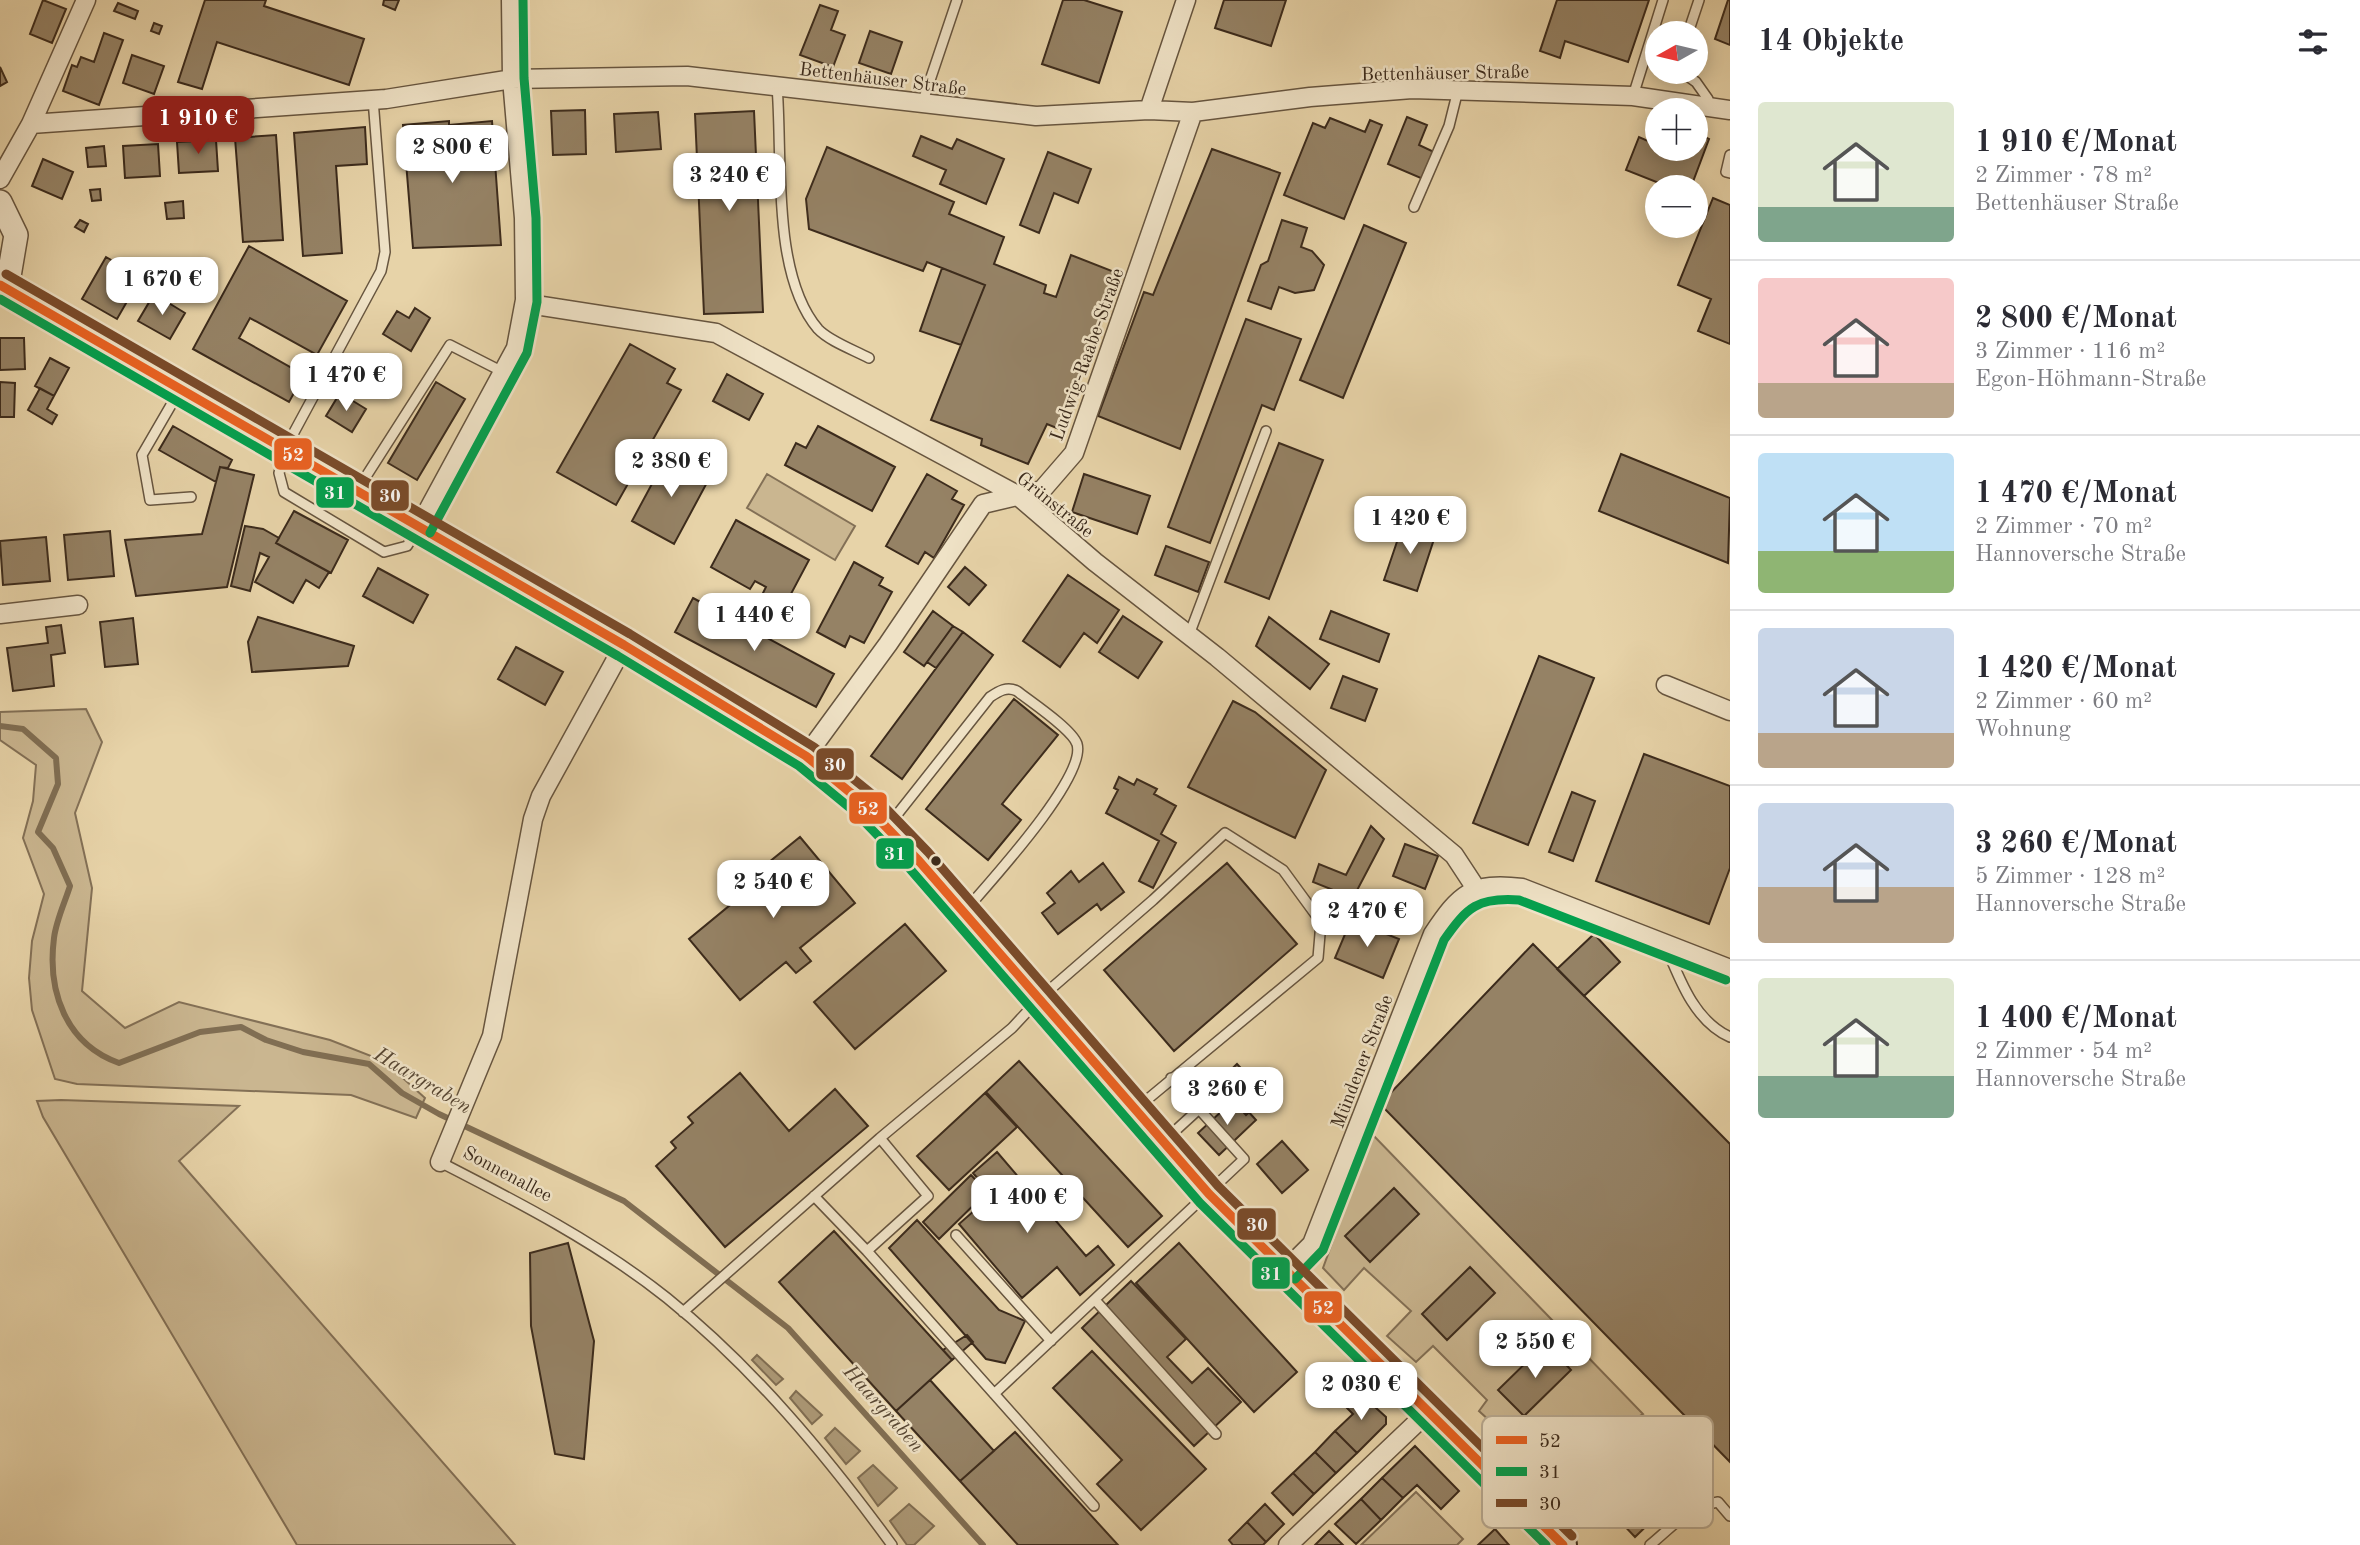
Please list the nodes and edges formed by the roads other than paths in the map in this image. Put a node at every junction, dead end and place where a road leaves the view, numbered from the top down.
1 (86, 0) edge
2 (511, 0) edge
3 (957, 0) edge
4 (1186, 0) edge
5 (1663, 0) edge
6 (1699, 0) edge
7 (1692, 21) edge
8 (512, 79) junction
9 (777, 86) junction
10 (1458, 90) junction
11 (1633, 96) junction
12 (1646, 98) edge
13 (373, 100) junction
14 (922, 104) junction
15 (1708, 107) edge
16 (1149, 110) junction
17 (1730, 110) edge
18 (1193, 113) junction
19 (31, 124) junction
20 (1730, 155) edge
21 (1730, 173) edge
22 (0, 178) edge
23 (0, 202) edge
24 (1414, 207) dead end
25 (2, 291) edge
26 (525, 300) junction
27 (869, 358) dead end
28 (503, 372) junction
29 (180, 389) junction
30 (1266, 431) dead end
31 (285, 449) junction
32 (357, 491) junction
33 (1017, 495) junction
34 (191, 497) dead end
35 (419, 527) junction
36 (78, 605) dead end
37 (0, 614) edge
38 (1189, 635) junction
39 (624, 645) junction
40 (1666, 685) dead end
41 (1730, 711) edge
42 (806, 757) junction
43 (887, 827) junction
44 (1476, 890) junction
45 (964, 912) junction
46 (1664, 943) junction
47 (1730, 969) edge
48 (1039, 999) junction
49 (1730, 1037) edge
50 (1171, 1078) junction
51 (1199, 1109) junction
52 (1135, 1110) junction
53 (880, 1138) junction
54 (1163, 1142) junction
55 (440, 1161) joint
56 (1209, 1194) junction
57 (814, 1196) junction
58 (956, 1235) dead end
59 (867, 1251) junction
60 (1286, 1270) junction
61 (1095, 1300) junction
62 (683, 1312) junction
63 (1051, 1341) junction
64 (994, 1394) junction
65 (1430, 1410) junction
66 (1216, 1434) dead end
67 (1482, 1463) edge
68 (1713, 1503) edge
69 (1094, 1506) dead end
70 (1730, 1516) edge
71 (1546, 1528) edge
72 (1670, 1528) edge
73 (892, 1545) edge
74 (1288, 1545) edge
75 (1563, 1545) edge
76 (1650, 1545) edge

1 - 19 street
2 - 8 street
3 - 14 lane
4 - 16 street
5 - 11 lane
6 - 7 lane
8 - 9 street, Bettenhäuser Straße
8 - 13 street, Bettenhäuser Straße
8 - 26 street
9 - 14 street, Bettenhäuser Straße
9 - 27 lane
10 - 11 street, Bettenhäuser Straße
10 - 18 street, Bettenhäuser Straße
10 - 24 lane
11 - 12 street, Bettenhäuser Straße
13 - 19 street, Bettenhäuser Straße
13 - 31 lane
14 - 16 street, Bettenhäuser Straße
15 - 17 street, Bettenhäuser Straße
16 - 18 street, Bettenhäuser Straße
18 - 33 street, Ludwig-Raabe-Straße
19 - 22 street
20 - 21 lane
23 - 25 street
25 - 29 main road
26 - 28 street
26 - 33 street, Grünstraße
28 - 32 lane
28 - 35 street
29 - 31 main road
29 - 34 lane
30 - 38 lane
31 - 32 main road
31 - 35 lane
32 - 35 main road
33 - 38 street, Grünstraße
33 - 42 street, Ludwig-Raabe-Straße
35 - 39 main road
36 - 37 street
38 - 44 street, Grünstraße
39 - 42 main road
39 - 55 street, Sonnenallee
40 - 41 street
42 - 43 main road
43 - 45 main road
43 - 45 lane
44 - 46 street
44 - 60 street, Mündener Straße
45 - 48 main road
46 - 47 street
46 - 49 lane
48 - 50 lane
48 - 52 main road
48 - 53 lane
50 - 51 lane
50 - 52 lane
51 - 54 lane
51 - 56 lane
52 - 54 main road
53 - 57 lane
53 - 59 lane
54 - 56 main road
55 - 62 lane, Sonnenallee
56 - 60 main road
56 - 61 lane
57 - 59 lane
57 - 62 lane
58 - 63 lane
59 - 64 lane
60 - 65 main road
61 - 63 lane
61 - 66 lane
62 - 73 lane, Sonnenallee
63 - 64 lane
64 - 69 lane
65 - 67 main road
65 - 74 street
68 - 70 lane
71 - 75 main road
72 - 76 lane

